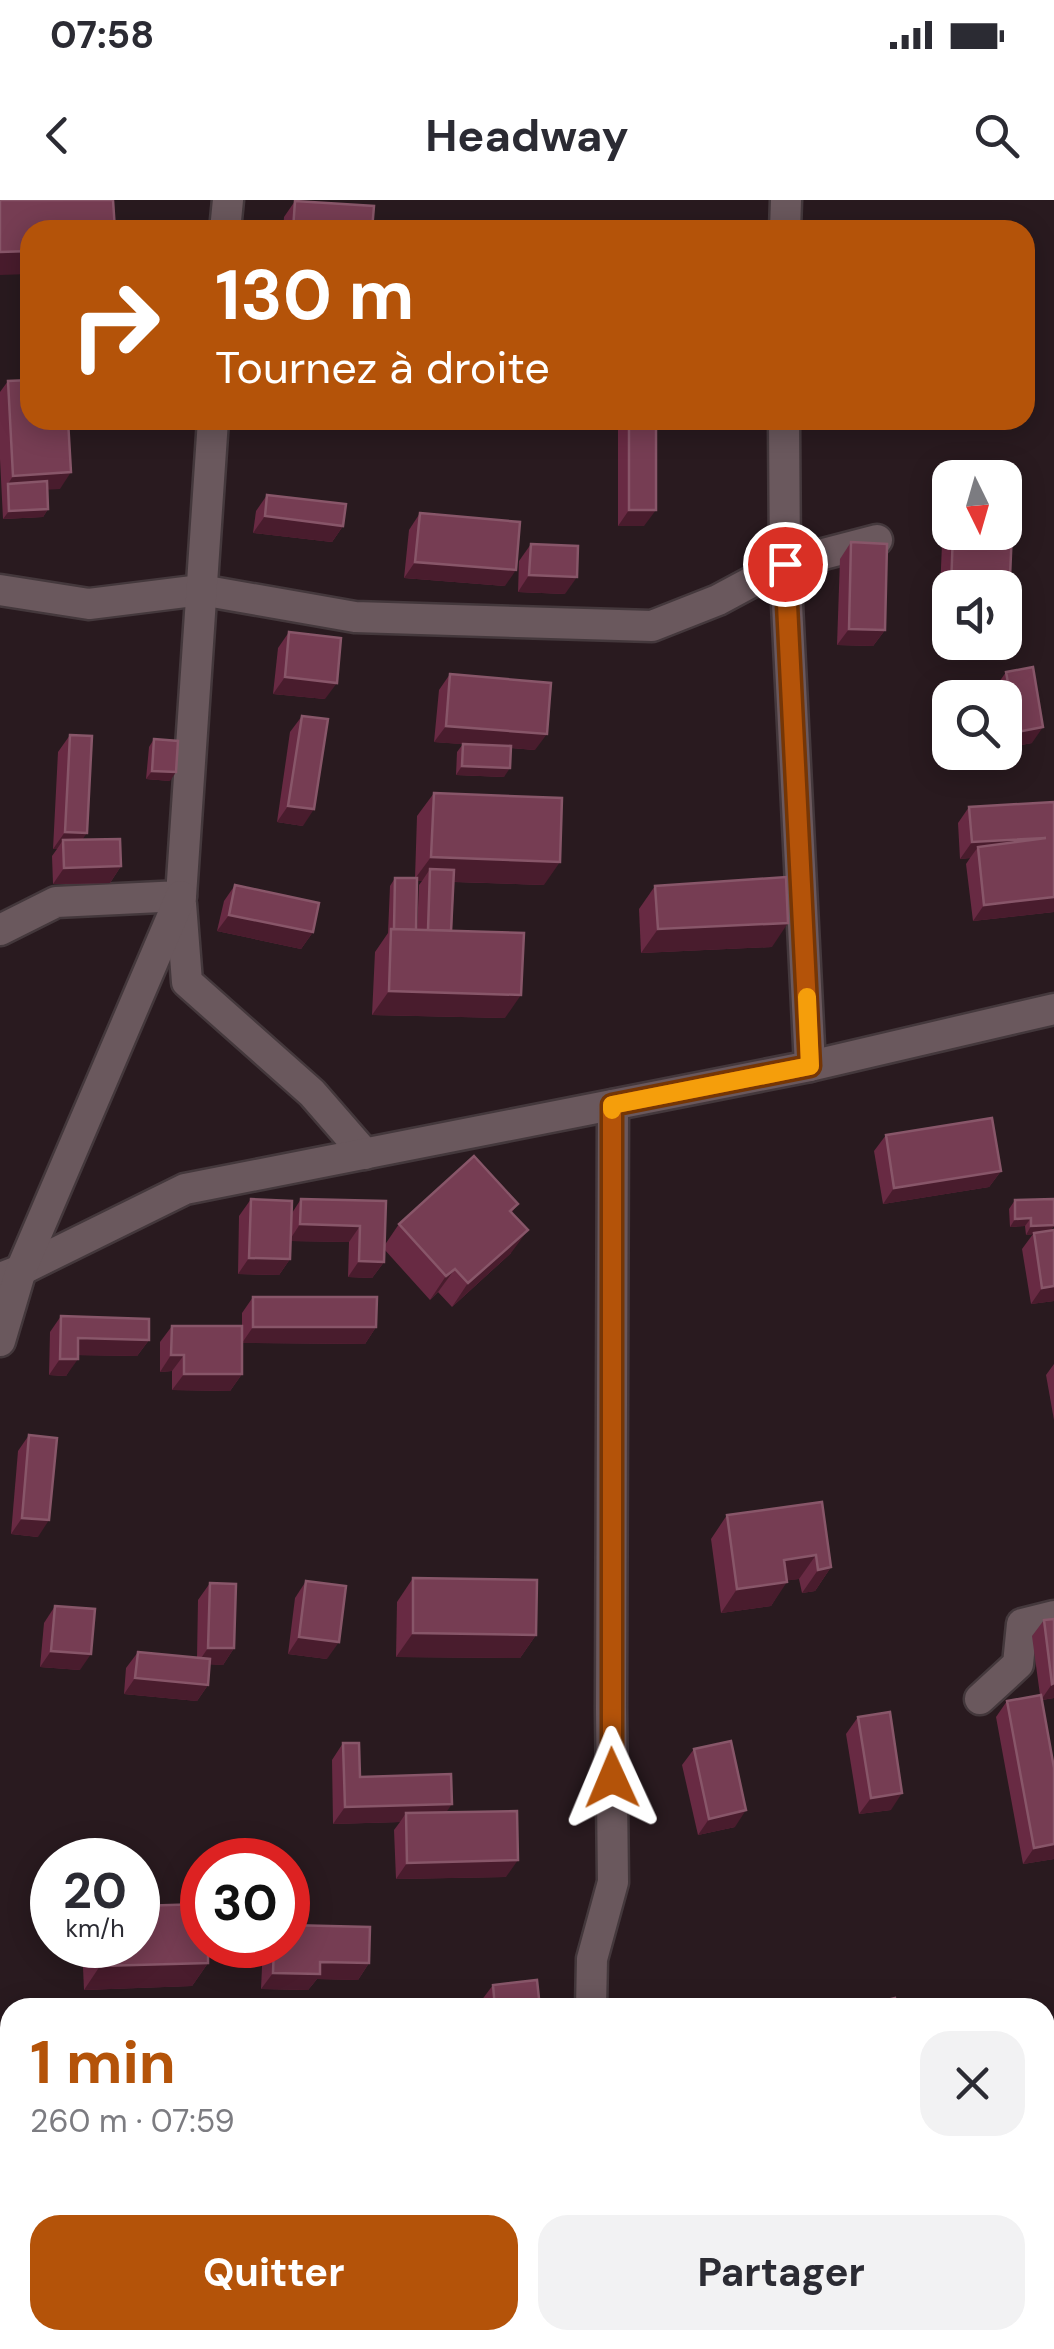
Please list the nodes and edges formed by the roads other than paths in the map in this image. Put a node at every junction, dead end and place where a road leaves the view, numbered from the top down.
1 (212, 430) edge
2 (784, 430) edge
3 (876, 540) edge
4 (785, 564) junction
5 (0, 590) edge
6 (200, 590) junction
7 (180, 896) junction
8 (0, 930) edge
9 (1054, 1009) edge
10 (810, 1066) junction
11 (612, 1105) junction
12 (365, 1154) junction
13 (11, 1274) edge
14 (0, 1341) edge
15 (1054, 1616) edge
16 (980, 1699) dead end
17 (591, 1998) edge

1 - 6 street
2 - 4 street
3 - 4 street
4 - 6 street
4 - 10 street
5 - 6 street
6 - 7 street
7 - 8 street
7 - 12 street
7 - 13 street
9 - 10 street
10 - 11 street
11 - 12 street
11 - 17 street
12 - 13 street
13 - 14 street
15 - 16 street

